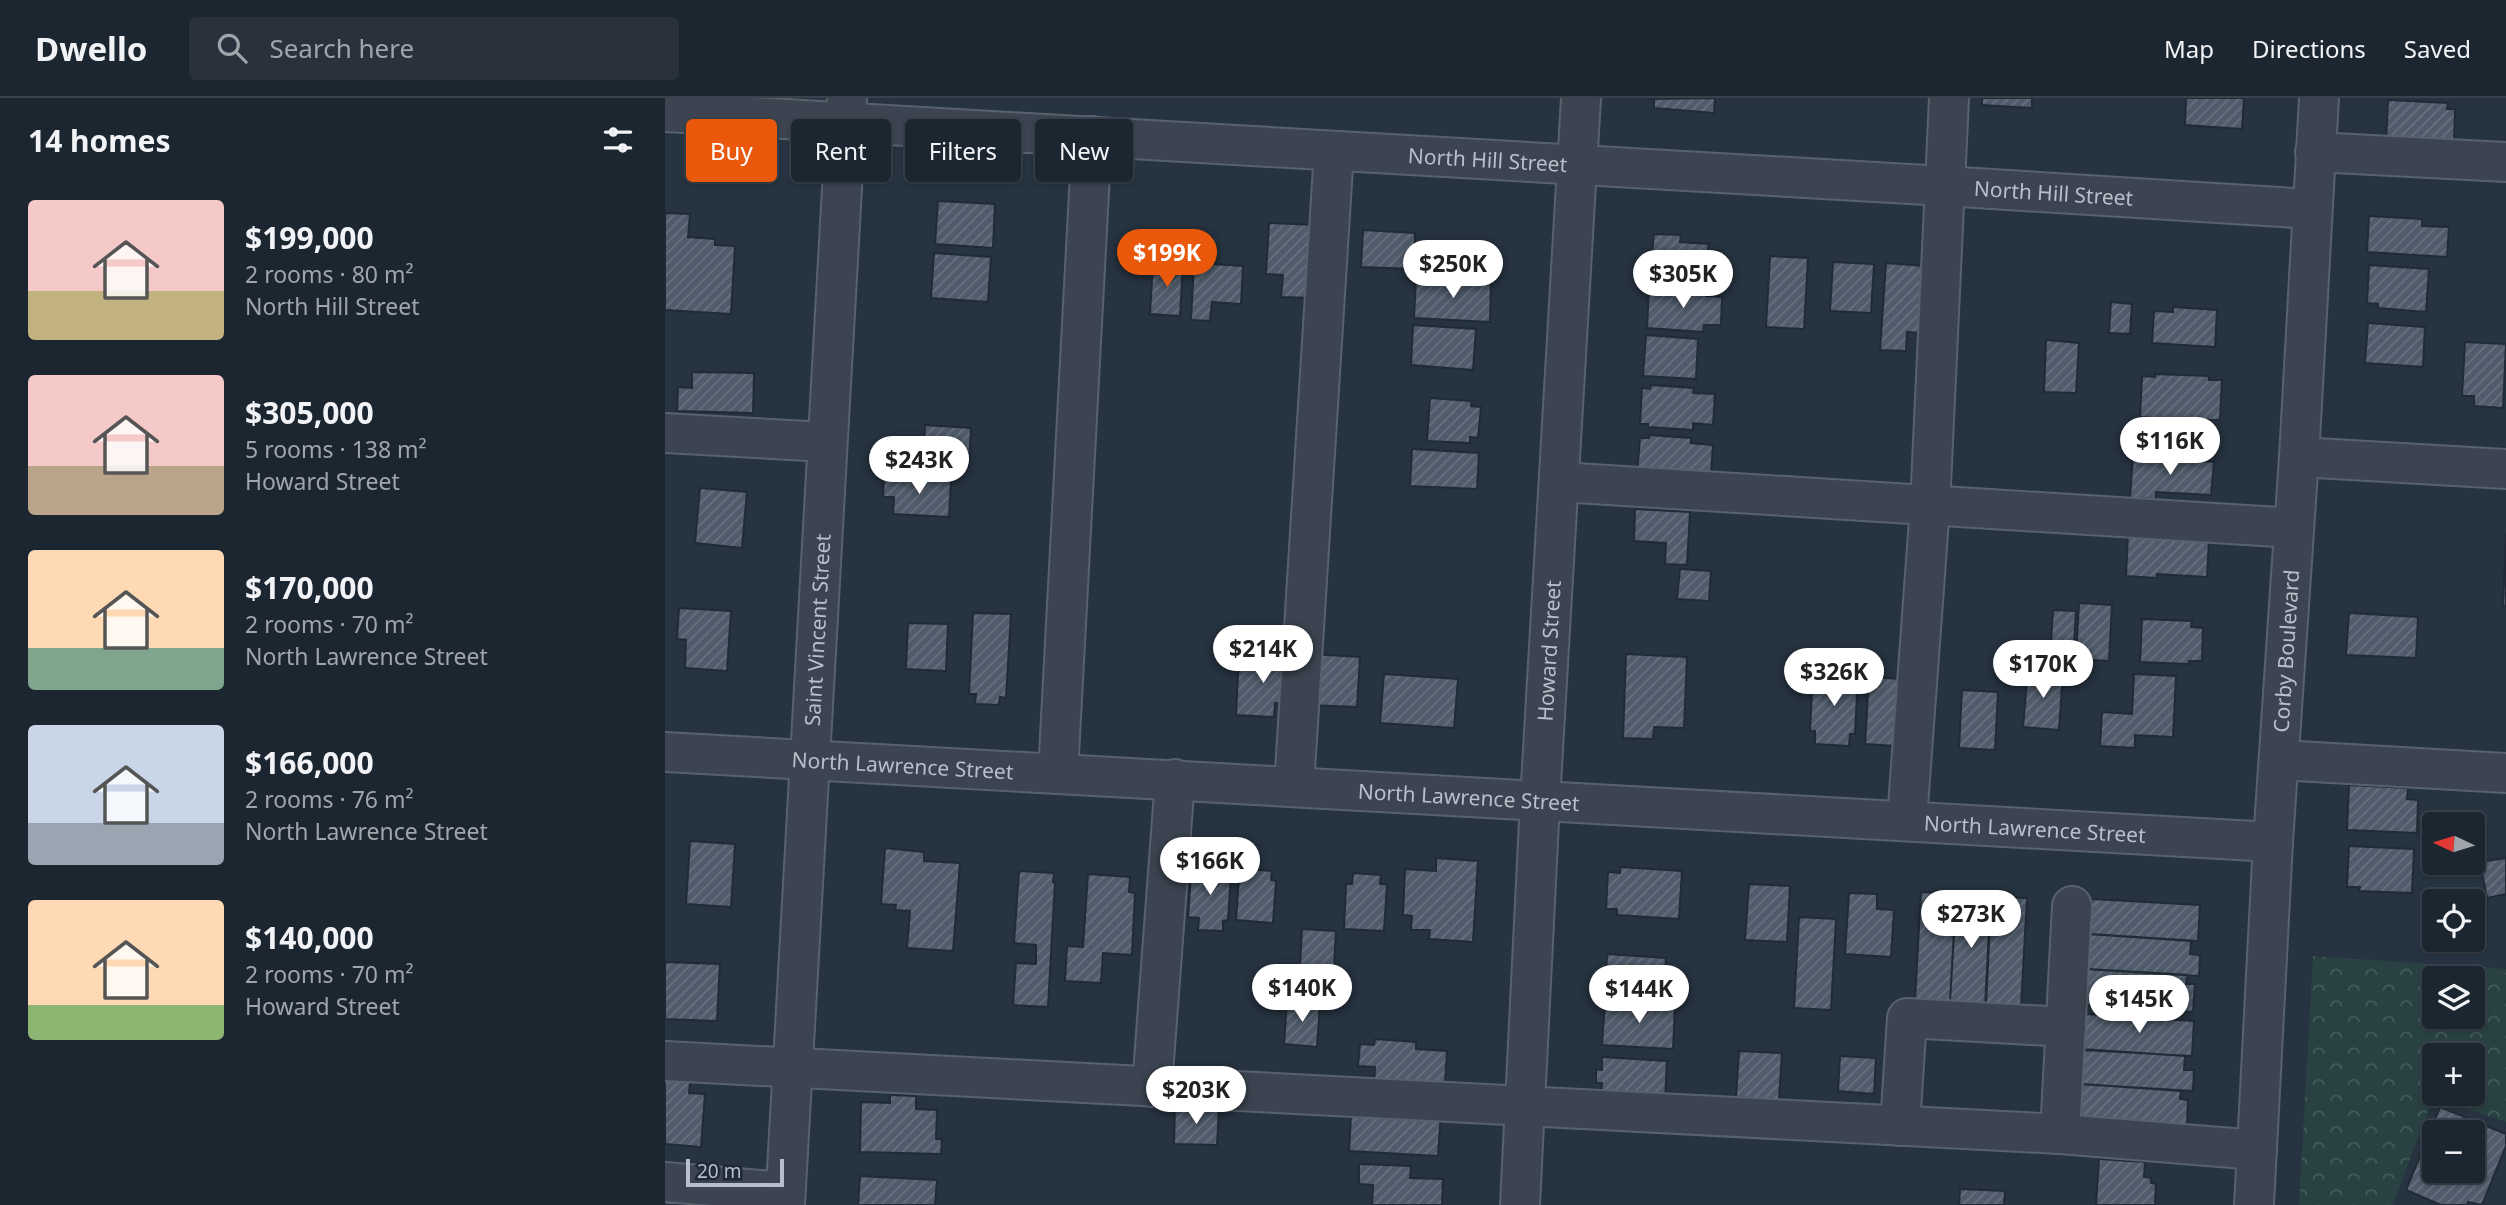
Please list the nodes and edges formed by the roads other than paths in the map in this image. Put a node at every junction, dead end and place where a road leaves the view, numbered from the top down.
1 (1581, 98) edge
2 (1949, 98) edge
3 (2319, 98) edge
4 (846, 111) edge
5 (665, 112) edge
6 (1035, 130) edge
7 (1133, 139) edge
8 (1334, 151) junction
9 (2315, 152) junction
10 (2506, 162) edge
11 (1577, 164) junction
12 (1090, 182) edge
13 (1944, 186) junction
14 (2311, 209) junction
15 (665, 433) edge
16 (826, 442) junction
17 (2299, 457) junction
18 (2506, 469) edge
19 (1560, 482) junction
20 (1930, 506) junction
21 (2294, 528) junction
22 (665, 752) edge
23 (811, 760) junction
24 (2279, 760) junction
25 (1058, 774) junction
26 (2506, 774) edge
27 (1175, 779) junction
28 (1294, 787) junction
29 (1541, 800) junction
30 (1907, 820) junction
31 (2273, 842) junction
32 (2072, 906) dead end
33 (2066, 1027) junction
34 (665, 1061) edge
35 (792, 1068) junction
36 (1152, 1087) junction
37 (1526, 1106) junction
38 (1900, 1126) junction
39 (2060, 1134) junction
40 (2257, 1150) junction
41 (665, 1182) edge
42 (785, 1198) edge
43 (1520, 1205) edge
44 (2254, 1205) edge

1 - 11 street, Howard Street
2 - 13 street
3 - 9 street, Corby Boulevard
4 - 5 street, North Hill Street
4 - 6 street, North Hill Street
4 - 16 street, Saint Vincent Street
7 - 8 street, North Hill Street
8 - 11 street, North Hill Street
8 - 28 street
9 - 10 street
9 - 14 street, Corby Boulevard
11 - 13 street, North Hill Street
11 - 19 street, Howard Street
12 - 25 street
13 - 14 street, North Hill Street
13 - 20 street
14 - 17 street, Corby Boulevard
15 - 16 street
16 - 23 street, Saint Vincent Street
17 - 18 street
17 - 21 street, Corby Boulevard
19 - 20 street
19 - 29 street, Howard Street
20 - 21 street
20 - 30 street
21 - 24 street, Corby Boulevard
22 - 23 street, North Lawrence Street
23 - 25 street, North Lawrence Street
23 - 35 street, Saint Vincent Street
24 - 26 street
24 - 31 street, Corby Boulevard
25 - 27 street, North Lawrence Street
27 - 28 street, North Lawrence Street
27 - 36 street
28 - 29 street, North Lawrence Street
29 - 30 street, North Lawrence Street
29 - 37 street, Howard Street
30 - 31 street, North Lawrence Street
31 - 40 street, Corby Boulevard
32 - 33 street
33 - 38 street
33 - 39 street
34 - 35 street
35 - 36 street
35 - 42 street, Saint Vincent Street
36 - 37 street
37 - 38 street
37 - 43 street, Howard Street
38 - 39 street
39 - 40 street
40 - 44 street, Corby Boulevard
41 - 42 street

